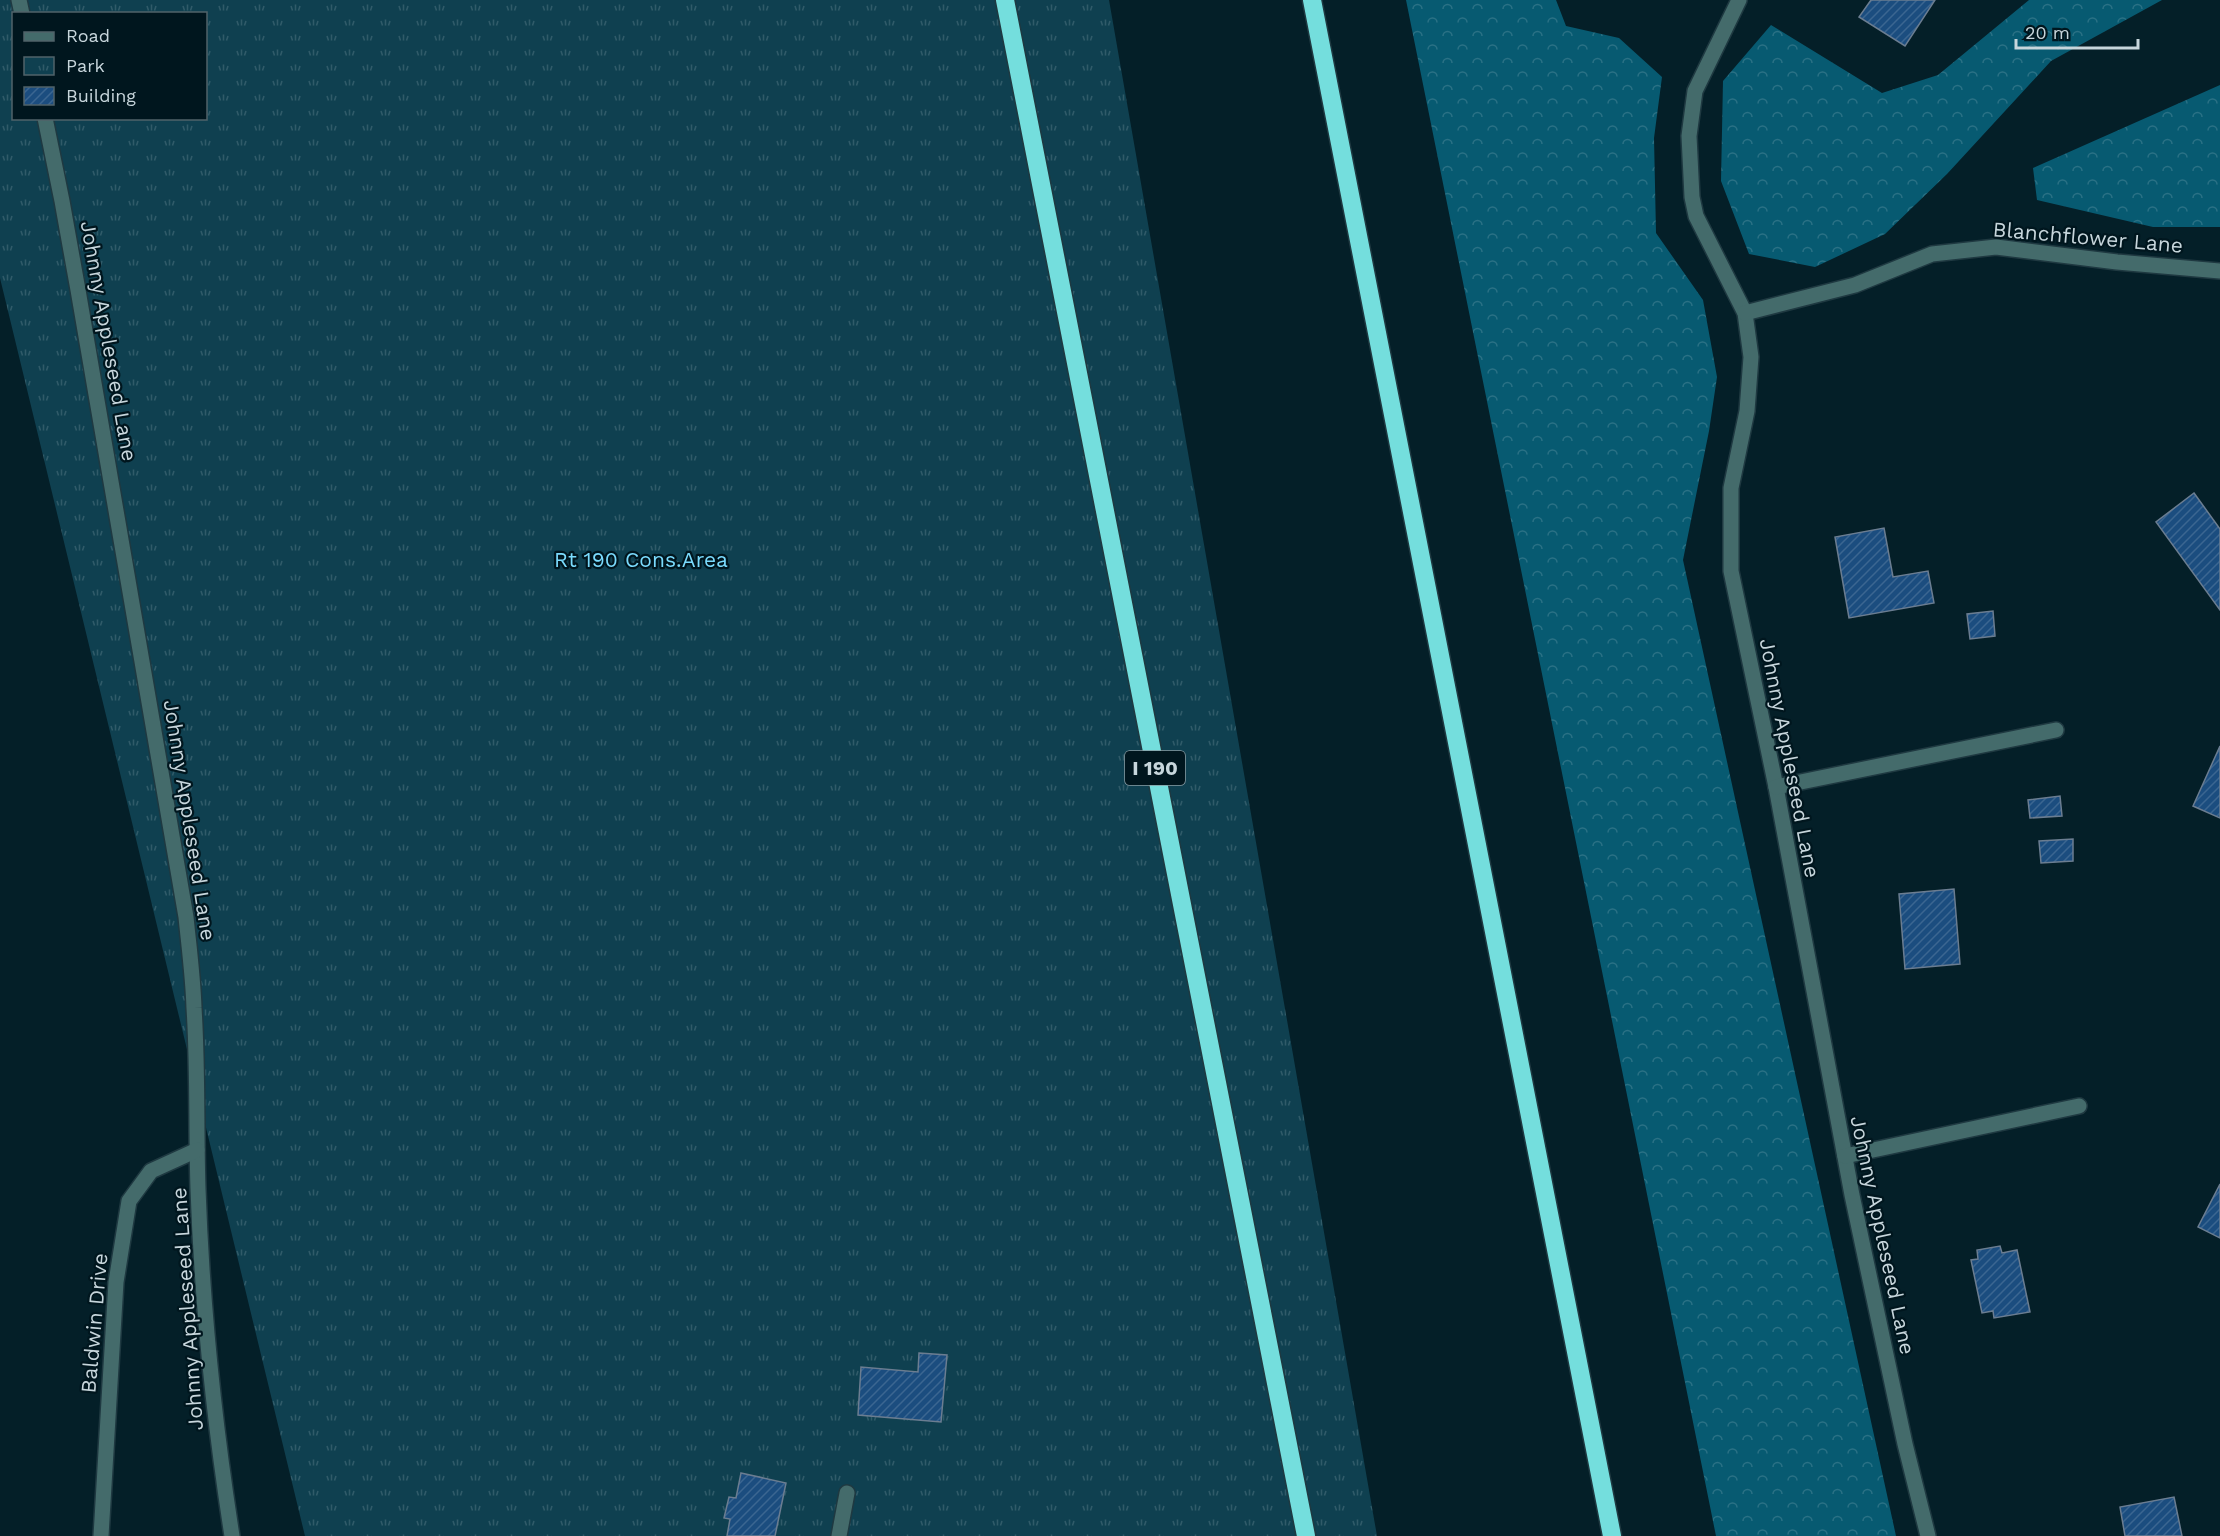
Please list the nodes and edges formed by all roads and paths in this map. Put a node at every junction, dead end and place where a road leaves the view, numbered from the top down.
1 (1005, 0) edge
2 (1312, 0) edge
3 (1739, 0) edge
4 (45, 120) edge
5 (2220, 271) edge
6 (1745, 313) junction
7 (2056, 729) dead end
8 (1776, 787) junction
9 (2079, 1106) dead end
10 (197, 1150) junction
11 (1845, 1156) junction
12 (847, 1493) dead end
13 (101, 1536) edge
14 (232, 1536) edge
15 (839, 1536) edge
16 (1306, 1536) edge
17 (1612, 1536) edge
18 (1928, 1536) edge

1 - 16 highway, I 190
2 - 17 highway
3 - 6 street, Johnny Appleseed Lane
4 - 10 street, Johnny Appleseed Lane
5 - 6 street, Blanchflower Lane
6 - 8 street, Johnny Appleseed Lane
7 - 8 street
8 - 11 street, Johnny Appleseed Lane
9 - 11 street
10 - 13 street, Baldwin Drive
10 - 14 street, Johnny Appleseed Lane
11 - 18 street, Johnny Appleseed Lane
12 - 15 street

